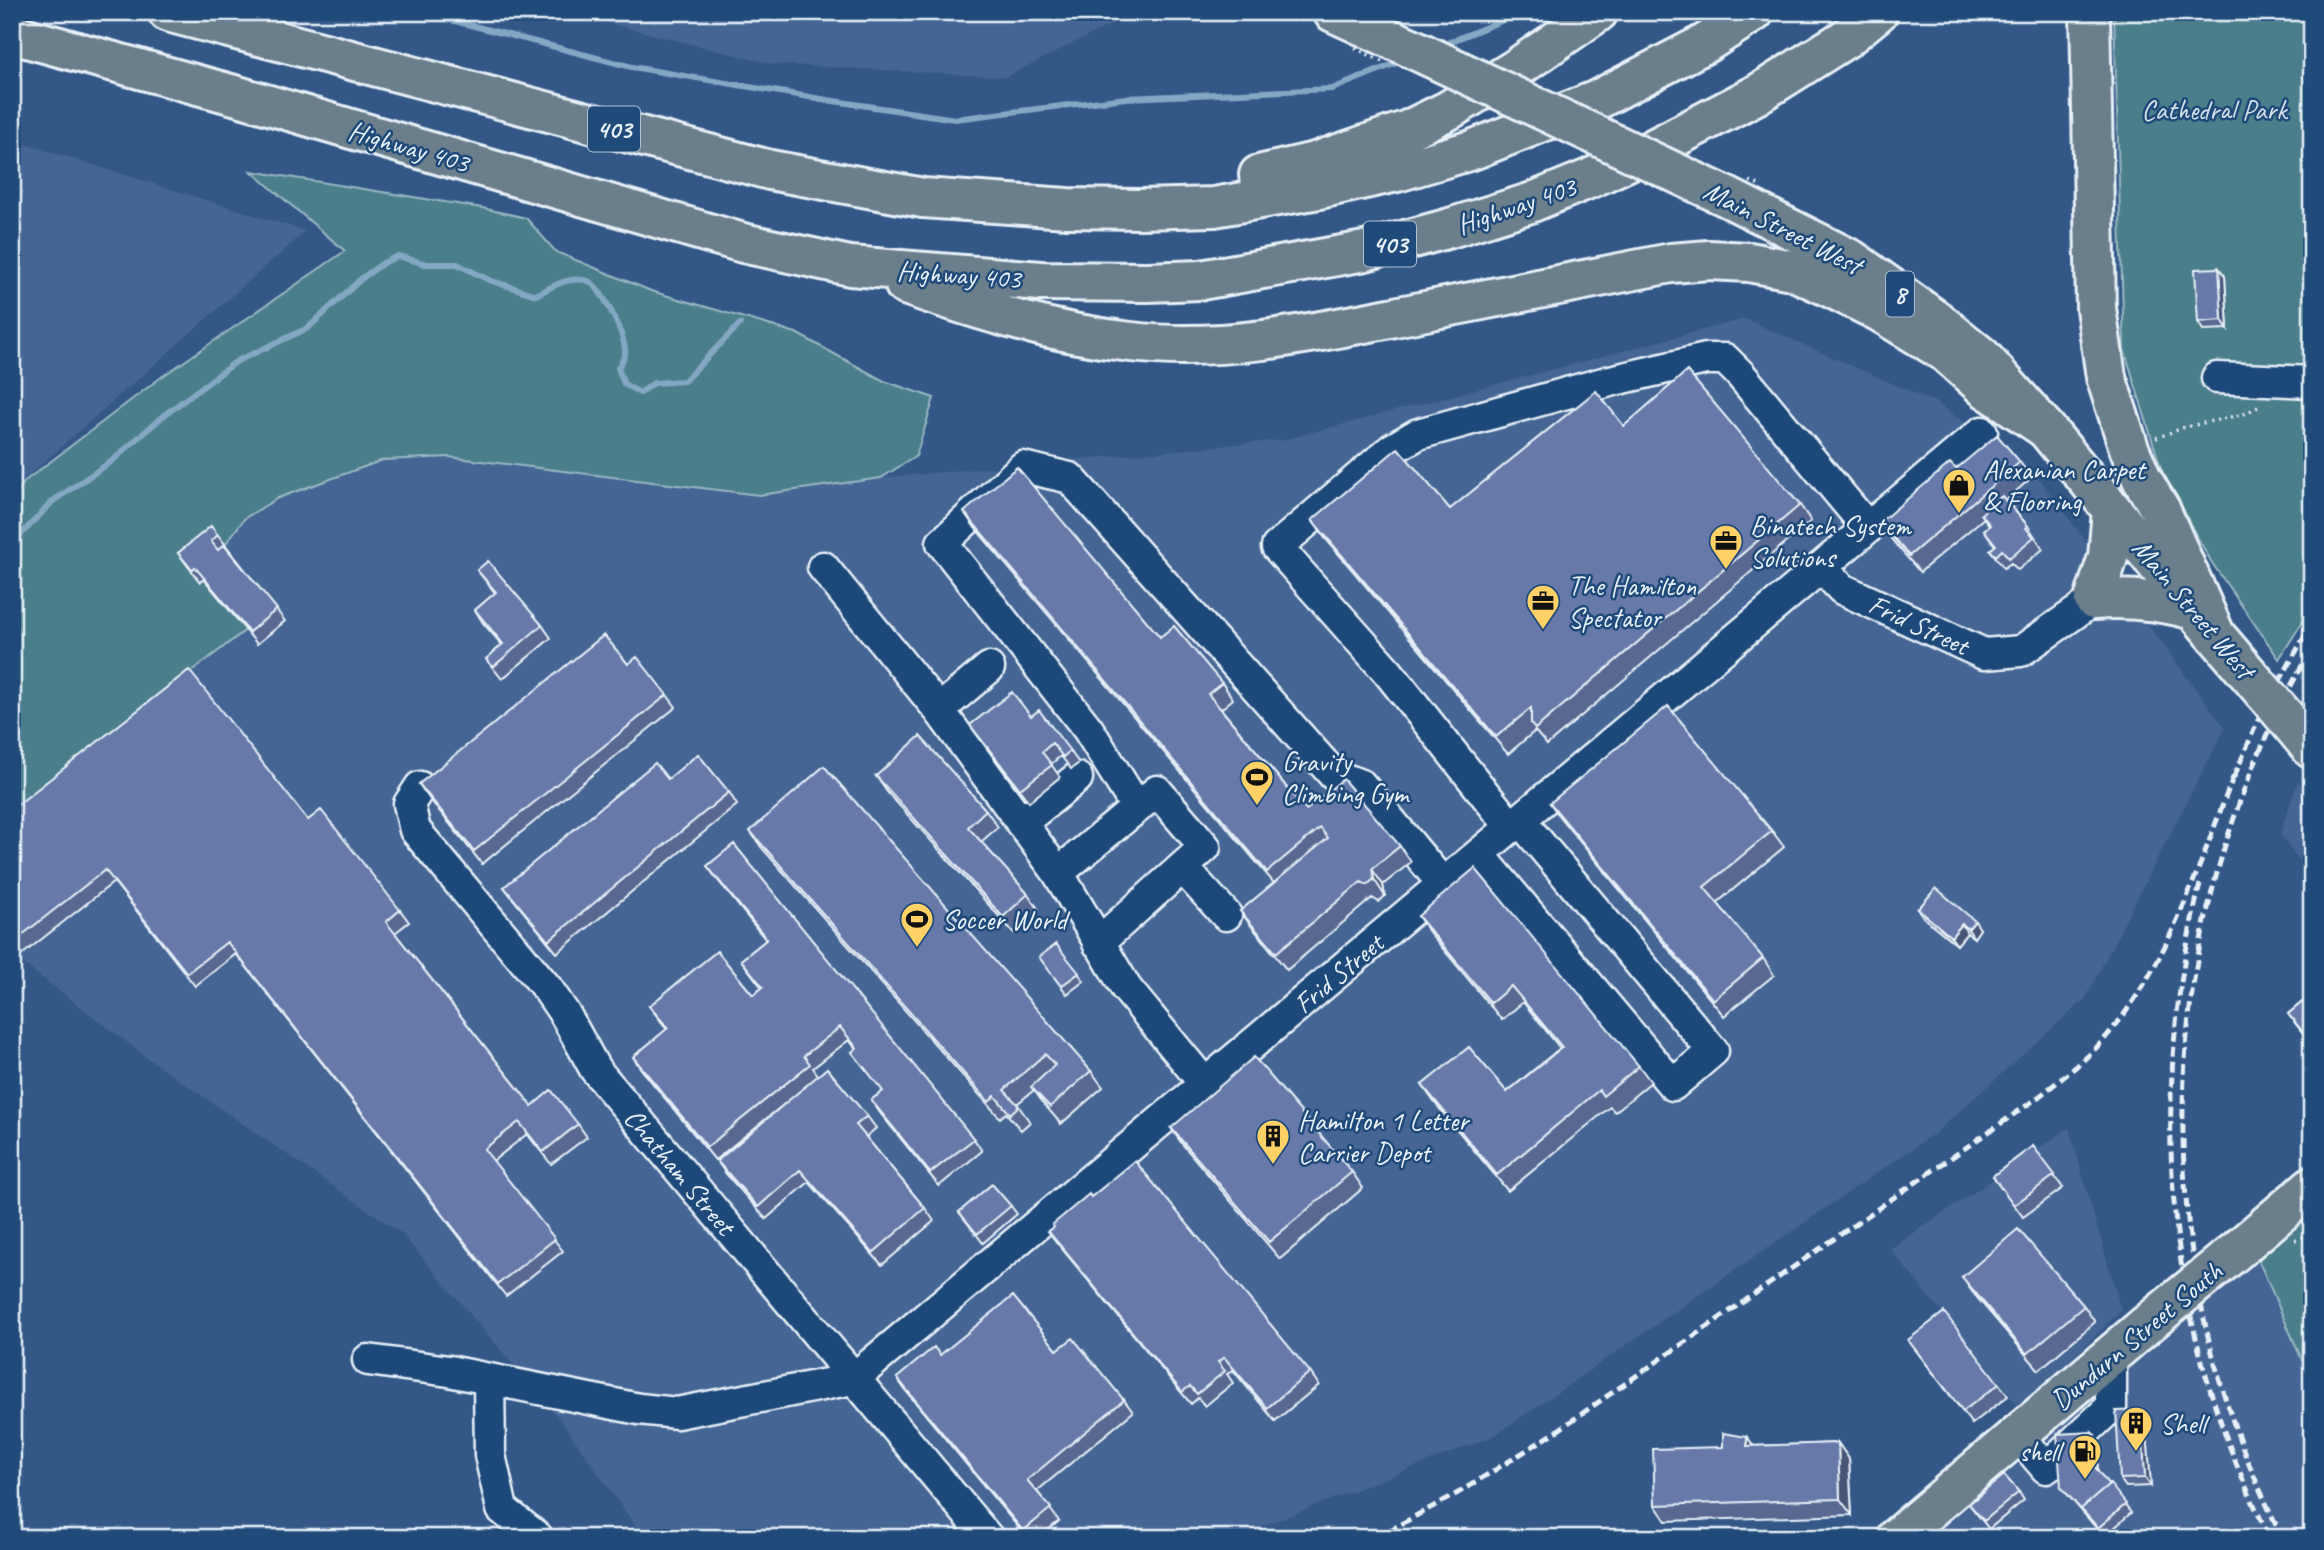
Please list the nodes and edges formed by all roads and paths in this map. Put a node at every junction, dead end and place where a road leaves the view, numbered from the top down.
1 (168, 12) edge
2 (1333, 12) edge
3 (1598, 12) edge
4 (1754, 12) edge
5 (1878, 12) edge
6 (2090, 12) edge
7 (12, 34) edge
8 (1744, 191) junction
9 (1772, 191) dead end
10 (1067, 208) junction
11 (850, 266) junction
12 (2217, 378) dead end
13 (2276, 380) junction
14 (2312, 382) edge
15 (2046, 429) junction
16 (1982, 432) dead end
17 (2129, 448) junction
18 (2112, 510) junction
19 (1868, 528) junction
20 (823, 567) dead end
21 (1821, 567) junction
22 (2094, 600) junction
23 (2204, 621) junction
24 (989, 668) dead end
25 (939, 710) junction
26 (2312, 749) edge
27 (1077, 778) dead end
28 (420, 788) edge
29 (1137, 808) junction
30 (1021, 823) junction
31 (1516, 824) junction
32 (1479, 854) junction
33 (1183, 868) junction
34 (1058, 873) junction
35 (1443, 884) junction
36 (1226, 915) dead end
37 (1098, 943) junction
38 (1205, 1084) junction
39 (2312, 1186) edge
40 (2312, 1268) edge
41 (2312, 1294) edge
42 (368, 1360) dead end
43 (853, 1379) junction
44 (489, 1380) junction
45 (1908, 1528) edge
46 (538, 1538) edge
47 (988, 1538) edge

1 - 10 main road, 403
2 - 8 main road, Main Street West / 8, bridge
3 - 10 main road
4 - 10 main road, 403
5 - 11 main road, Highway 403 / 403
6 - 17 main road
7 - 11 main road, Highway 403 / 403
8 - 9 path
8 - 15 main road, Main Street West / 8
11 - 15 main road
12 - 13 street
13 - 14 street
13 - 17 path
15 - 18 main road, Main Street West / 8
16 - 19 street, Frid Street
17 - 23 main road
18 - 22 main road
18 - 23 main road, Main Street West / 8
19 - 21 street, Frid Street
19 - 31 street
20 - 25 street
21 - 22 street, Frid Street
21 - 31 street, Frid Street
22 - 23 main road
23 - 26 main road, Main Street West / 8, bridge
24 - 25 street
25 - 30 street
27 - 30 street
28 - 43 street, Chatham Street
29 - 33 street
29 - 34 street
29 - 35 street
30 - 34 street
31 - 32 street, Frid Street
31 - 32 street
32 - 35 street, Frid Street
33 - 36 street
33 - 37 street
34 - 37 street
35 - 38 street, Frid Street
37 - 38 street
38 - 43 street, Frid Street
39 - 45 main road, Dundurn Street South, bridge
40 - 41 path
42 - 44 street
43 - 44 street
43 - 47 street, Chatham Street
44 - 46 street

